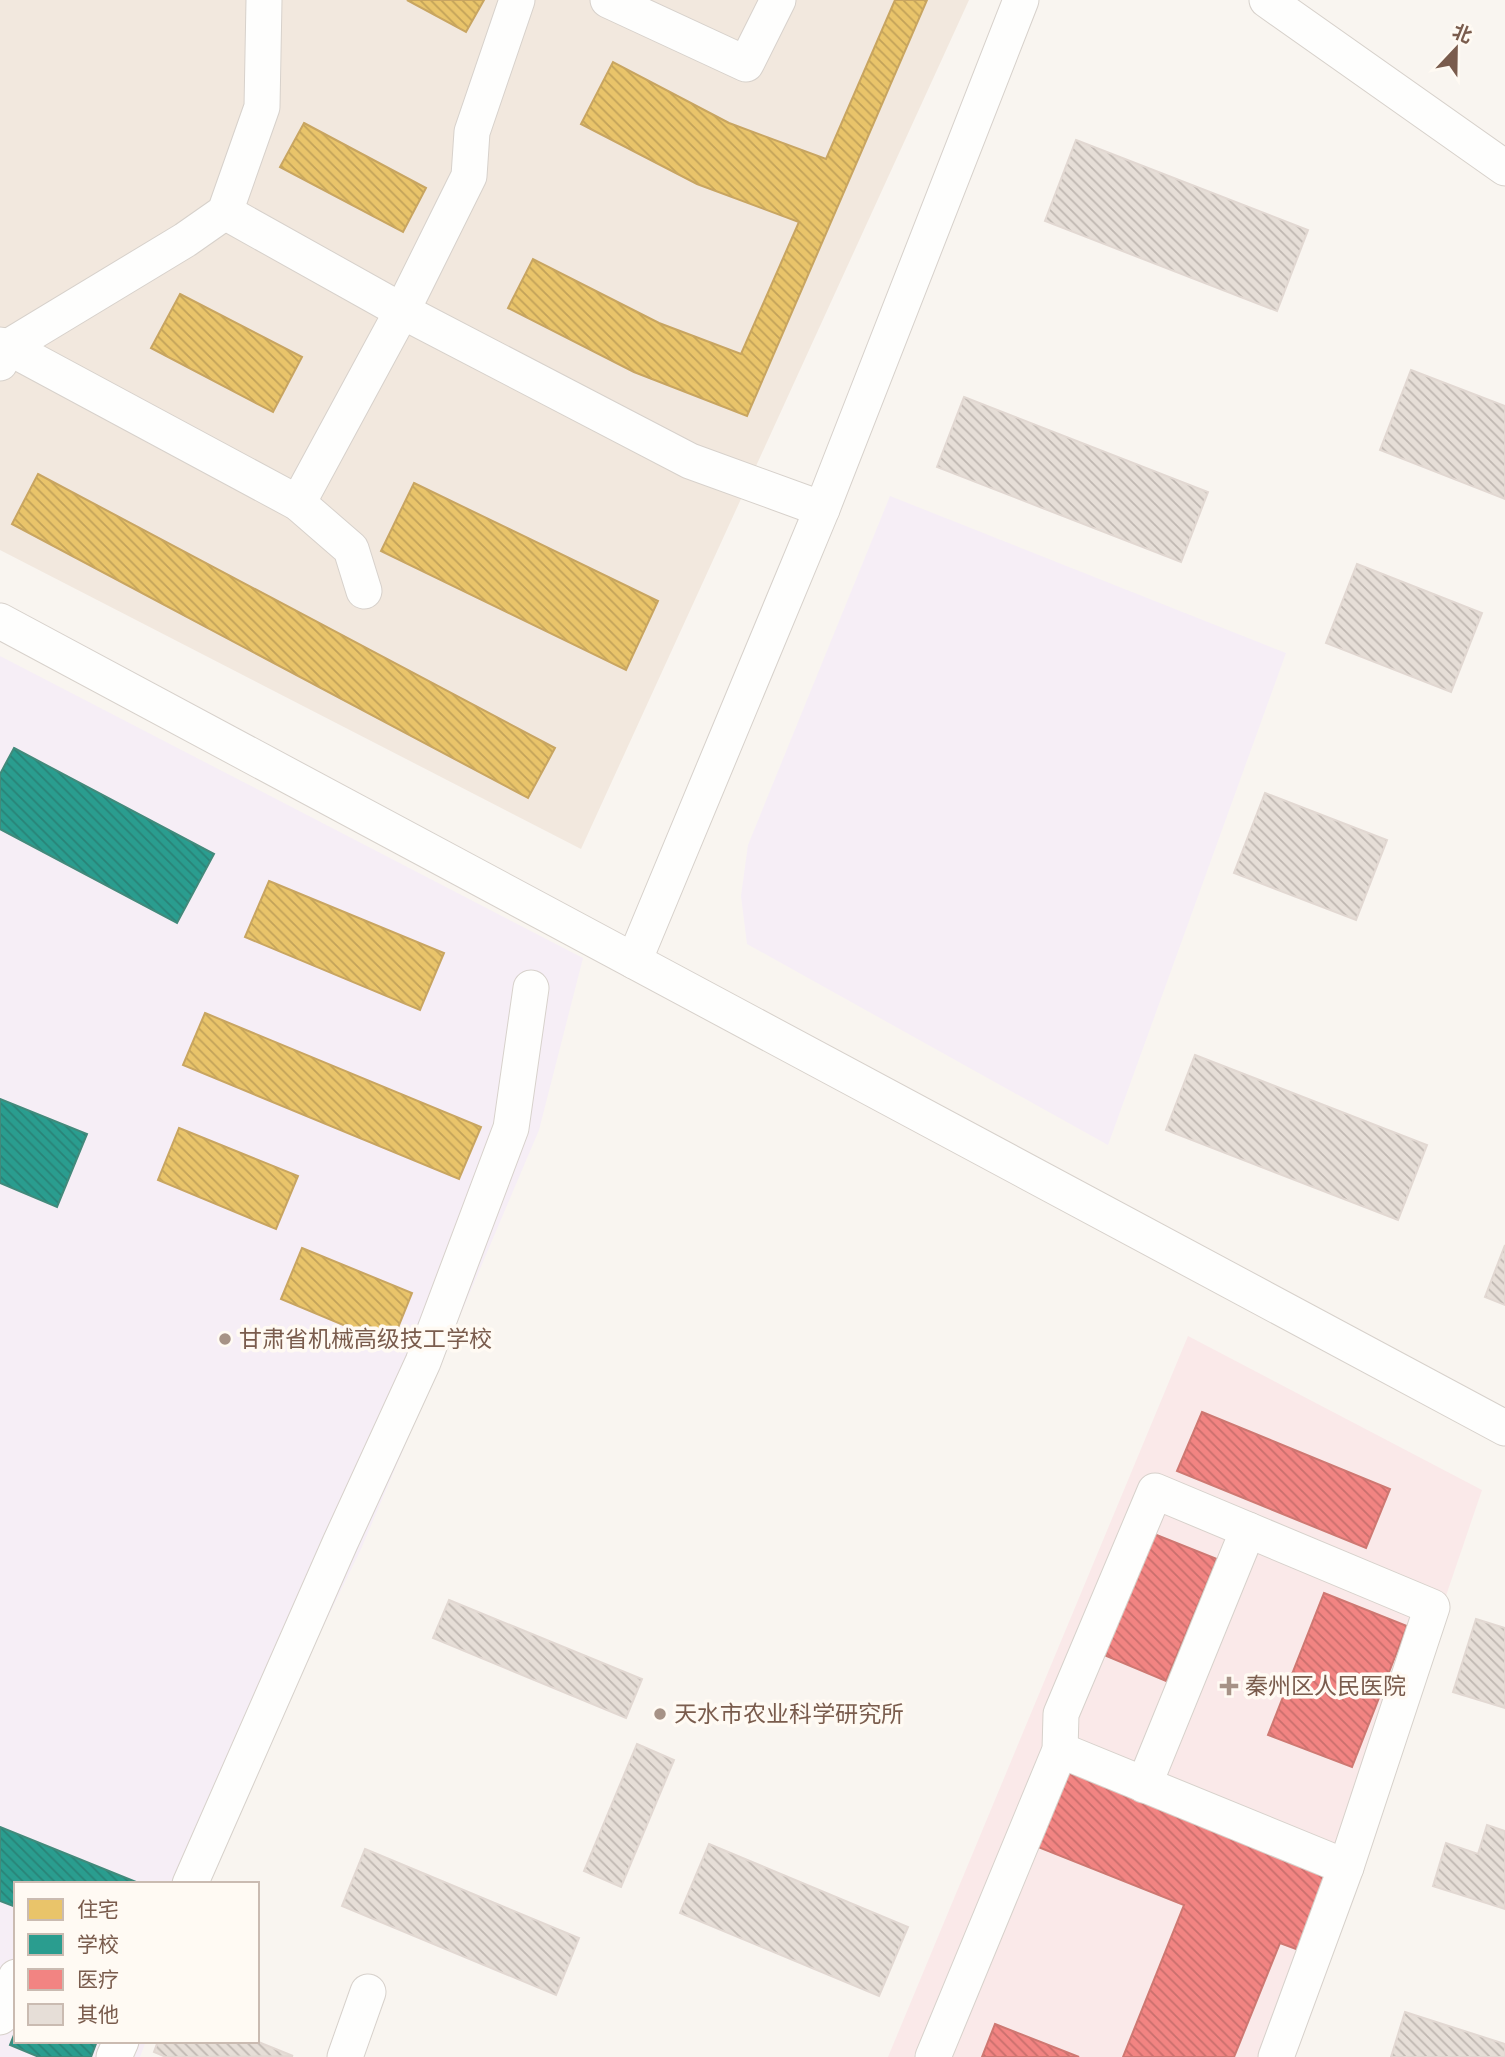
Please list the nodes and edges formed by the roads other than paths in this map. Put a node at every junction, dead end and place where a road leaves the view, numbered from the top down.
1 (264, 0) edge
2 (517, 0) edge
3 (608, 0) edge
4 (778, 0) edge
5 (1021, 0) edge
6 (1267, 0) edge
7 (1505, 168) edge
8 (225, 212) junction
9 (402, 311) junction
10 (3, 352) edge
11 (298, 503) junction
12 (822, 509) junction
13 (363, 591) dead end
14 (0, 621) edge
15 (634, 961) junction
16 (531, 988) dead end
17 (1505, 1428) edge
18 (1248, 1530) junction
19 (1060, 1750) junction
20 (1144, 1785) junction
21 (1346, 1867) junction
22 (191, 1882) edge
23 (14, 1982) edge
24 (368, 1992) dead end
25 (0, 2017) edge
26 (345, 2057) edge
27 (933, 2057) edge
28 (1276, 2057) edge

1 - 8 street
2 - 9 street
3 - 4 street
5 - 12 street
6 - 7 street
8 - 9 street
8 - 10 street
9 - 11 street
9 - 12 street
10 - 11 street
11 - 13 street
12 - 15 street
14 - 15 street
15 - 17 street
16 - 22 street
18 - 19 street
18 - 20 street
18 - 21 street
19 - 20 street
19 - 27 street
20 - 21 street
21 - 28 street
23 - 25 street
24 - 26 street

